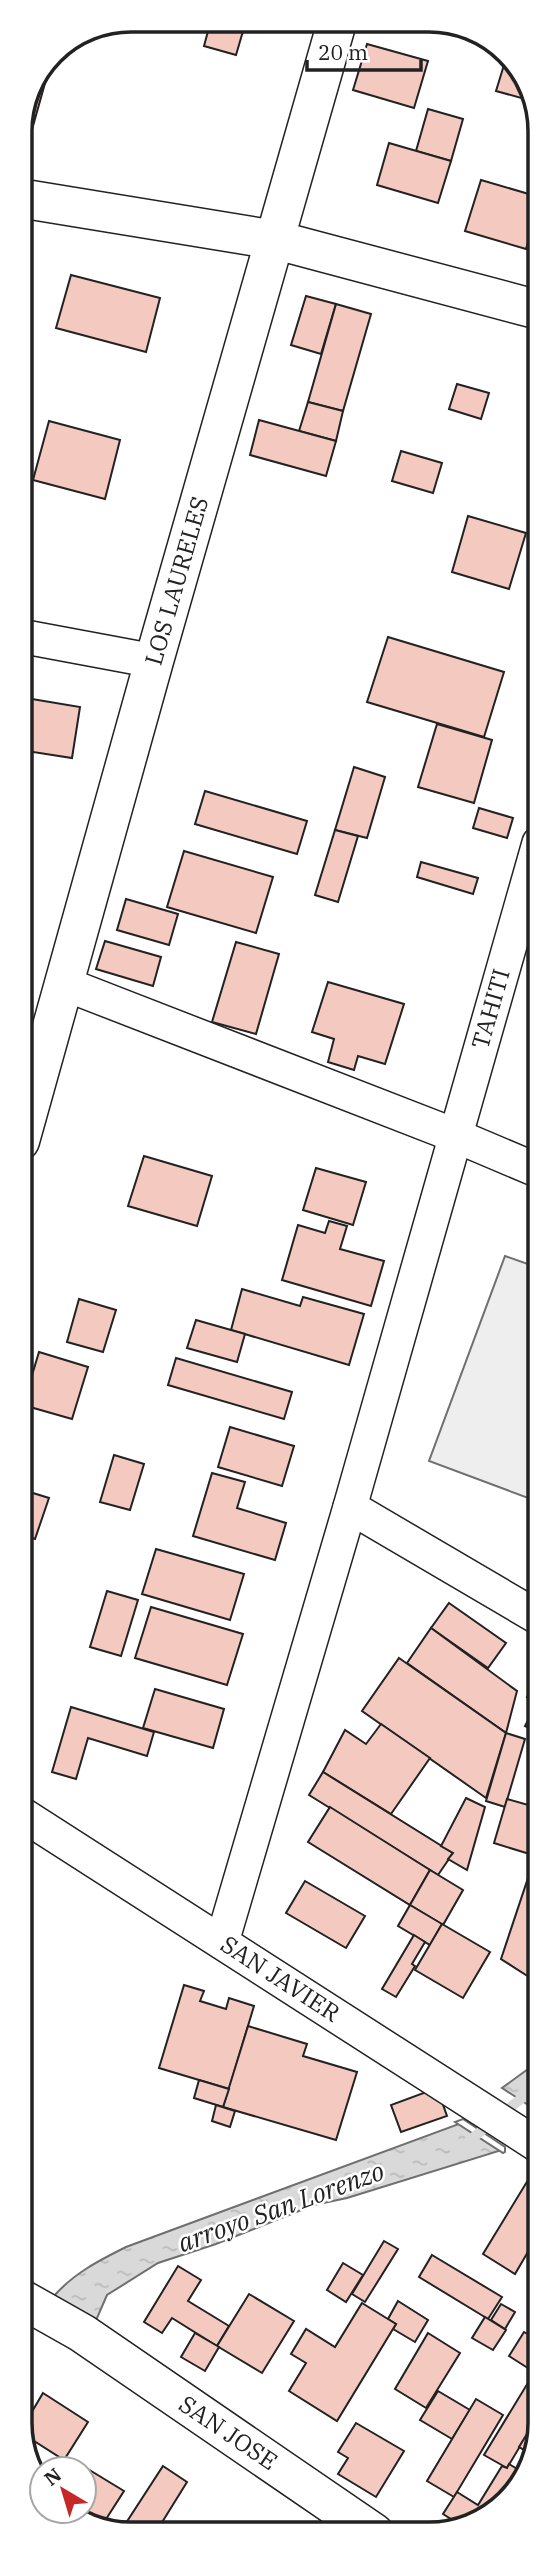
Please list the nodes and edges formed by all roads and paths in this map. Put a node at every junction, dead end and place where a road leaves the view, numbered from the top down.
1 (334, 31) edge
2 (32, 200) edge
3 (276, 240) junction
4 (528, 307) edge
5 (32, 638) edge
6 (154, 661) junction
7 (528, 882) edge
8 (65, 984) junction
9 (32, 1066) edge
10 (454, 1135) junction
11 (528, 1166) edge
12 (350, 1507) junction
13 (527, 1611) edge
14 (31, 1820) edge
15 (222, 1942) junction
16 (527, 2138) edge
17 (31, 2304) edge
18 (358, 2522) edge

1 - 3 street, LOS LAURELES
2 - 3 street
3 - 4 street
3 - 6 street, LOS LAURELES
5 - 6 street
6 - 8 street, LOS LAURELES
7 - 10 street, TAHITI
8 - 9 street, LOS LAURELES
8 - 10 street
10 - 11 street
10 - 12 street, TAHITI
12 - 13 street
12 - 15 street, TAHITI
14 - 15 street, SAN JAVIER
15 - 16 street, SAN JAVIER
17 - 18 street, SAN JOSE

